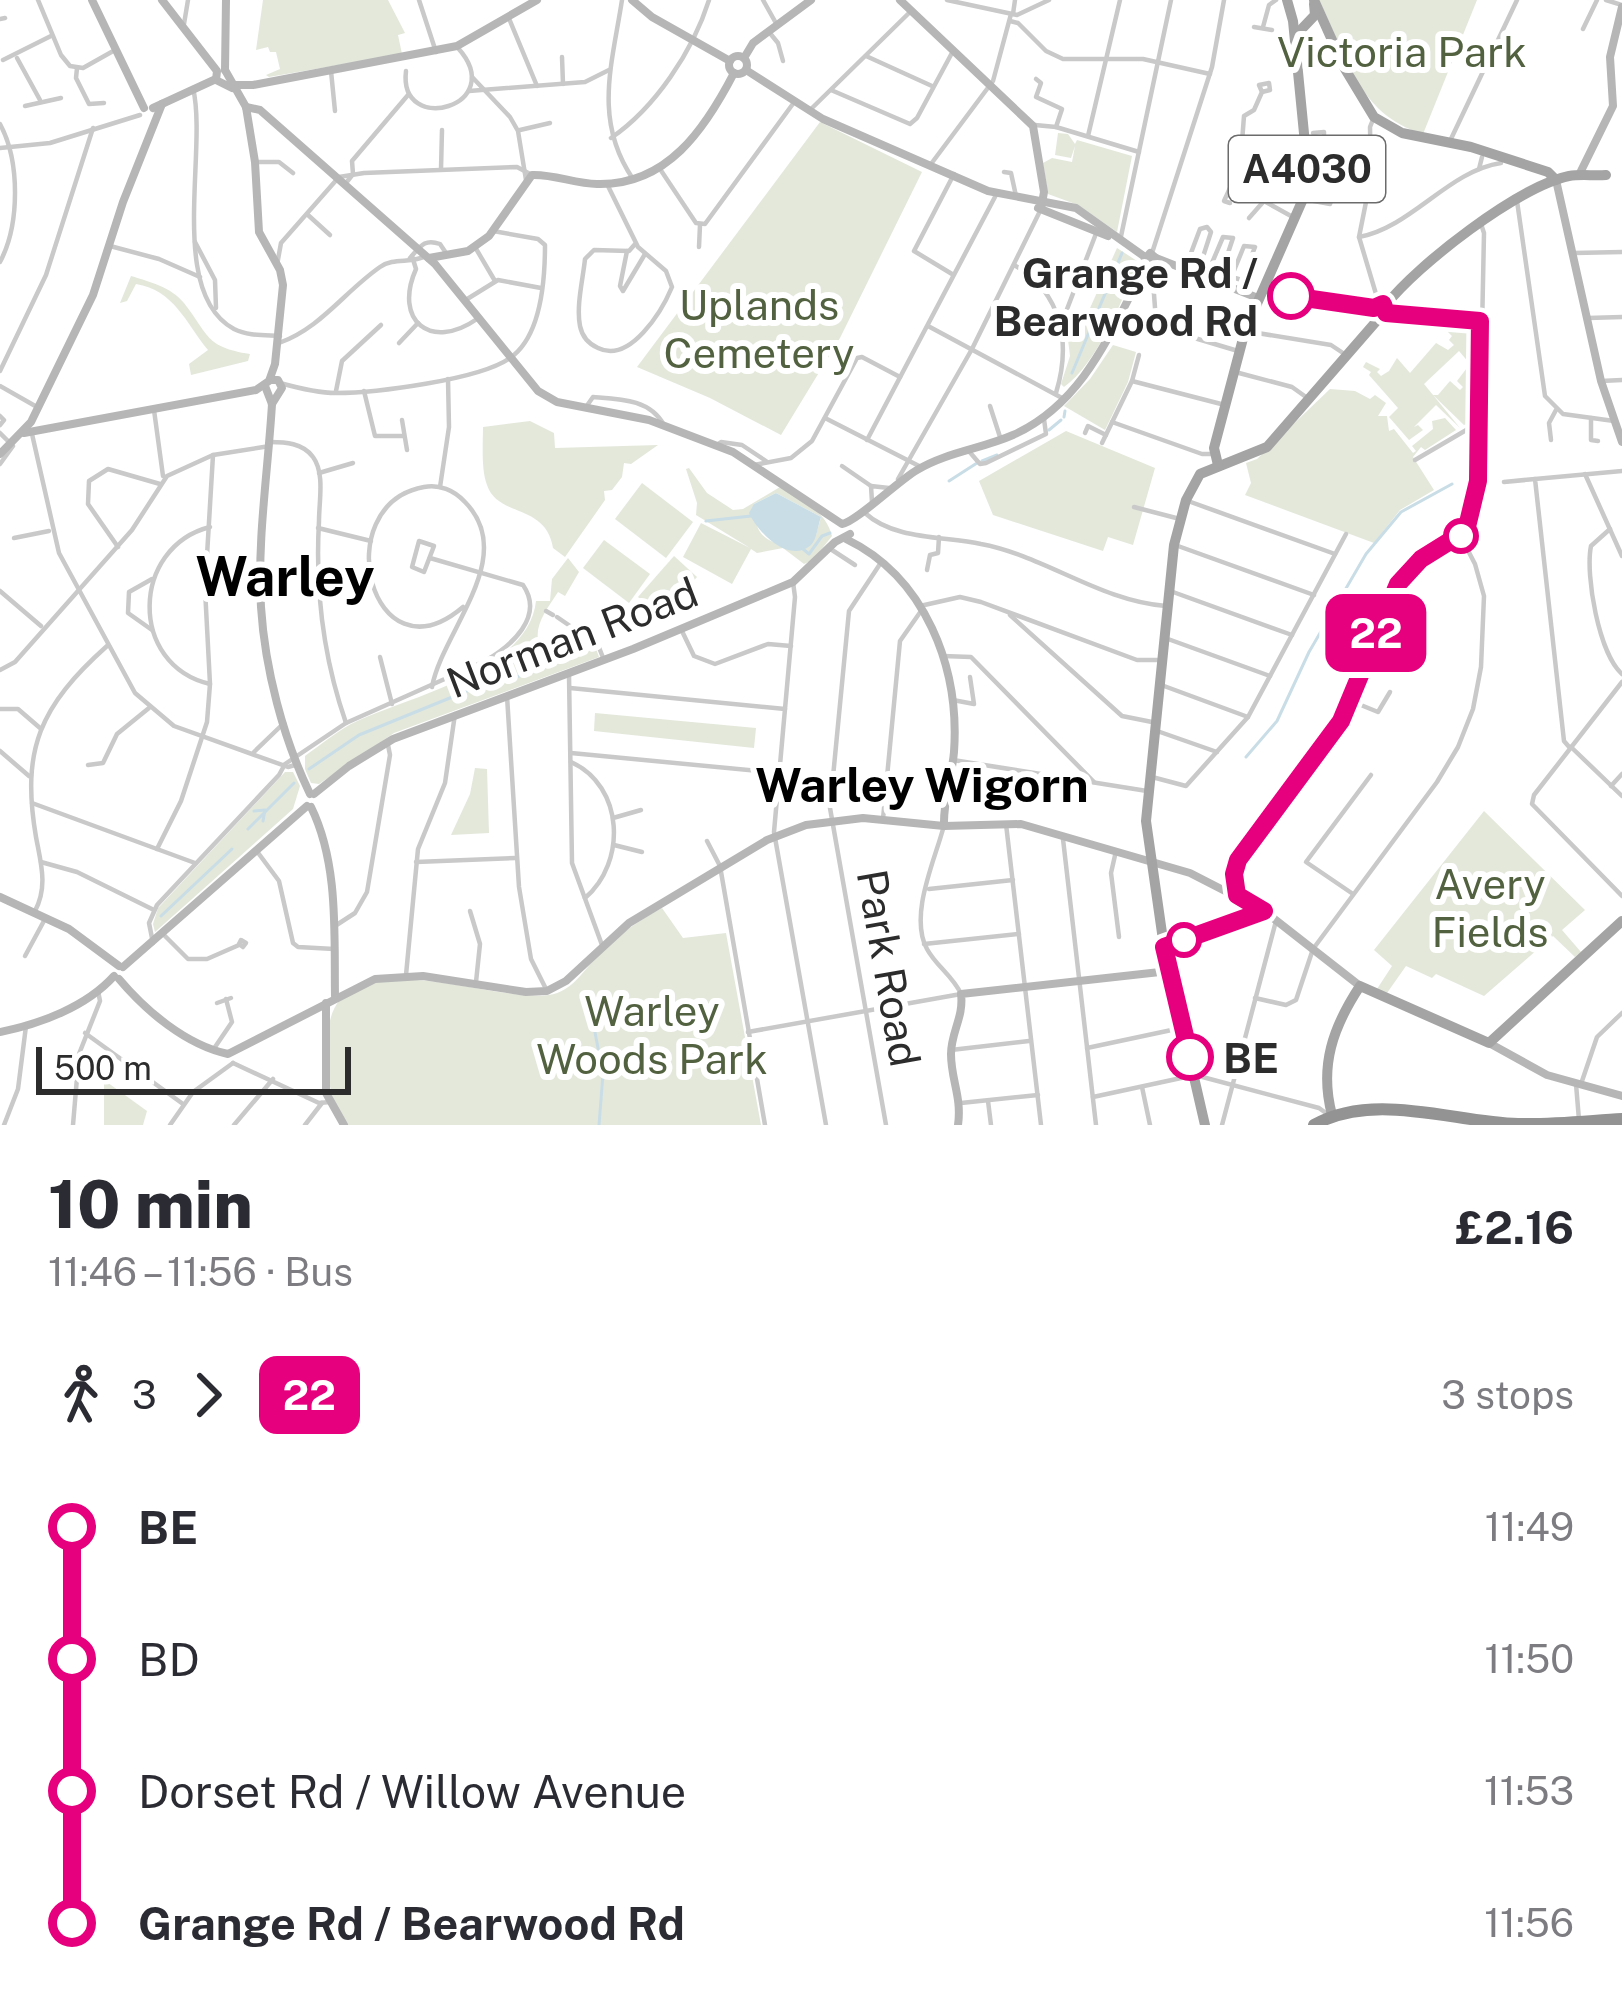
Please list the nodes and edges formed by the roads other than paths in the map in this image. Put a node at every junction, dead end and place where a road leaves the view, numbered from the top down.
1 (38, 0) edge
2 (92, 0) edge
3 (162, 0) edge
4 (188, 0) edge
5 (226, 0) edge
6 (419, 0) edge
7 (537, 0) edge
8 (622, 0) edge
9 (632, 0) edge
10 (709, 0) edge
11 (763, 0) edge
12 (811, 0) edge
13 (947, 0) edge
14 (1015, 0) edge
15 (1049, 0) edge
16 (1120, 0) edge
17 (1172, 0) edge
18 (1224, 0) edge
19 (1276, 0) edge
20 (1287, 0) edge
21 (1313, 0) edge
22 (1517, 0) edge
23 (1597, 0) edge
24 (1606, 0) edge
25 (800, 4) edge
26 (905, 4) edge
27 (1622, 6) edge
28 (508, 16) junction
29 (1013, 19) junction
30 (1302, 23) junction
31 (1254, 27) dead end
32 (1263, 27) junction
33 (773, 28) junction
34 (1582, 29) dead end
35 (183, 30) junction
36 (1272, 30) dead end
37 (1618, 33) edge
38 (1329, 34) junction
39 (53, 35) junction
40 (692, 40) junction
41 (457, 46) junction
42 (115, 50) junction
43 (953, 51) junction
44 (436, 52) junction
45 (15, 56) junction
46 (866, 56) junction
47 (562, 57) dead end
48 (744, 58) junction
49 (1106, 59) junction
50 (3, 60) edge
51 (730, 61) junction
52 (783, 61) dead end
53 (1158, 62) junction
54 (611, 67) junction
55 (77, 68) junction
56 (746, 70) junction
57 (331, 71) junction
58 (406, 71) dead end
59 (734, 74) junction
60 (1210, 74) junction
61 (224, 77) junction
62 (473, 78) junction
63 (1036, 80) dead end
64 (563, 84) junction
65 (253, 85) junction
66 (537, 86) junction
67 (990, 86) junction
68 (934, 87) junction
69 (193, 88) junction
70 (831, 90) junction
71 (469, 92) junction
72 (486, 92) junction
73 (1262, 92) dead end
74 (242, 95) junction
75 (408, 95) junction
76 (61, 98) dead end
77 (40, 100) junction
78 (795, 101) junction
79 (104, 103) dead end
80 (25, 106) dead end
81 (247, 110) junction
82 (335, 110) dead end
83 (811, 110) junction
84 (151, 114) junction
85 (1374, 118) junction
86 (0, 124) edge
87 (550, 124) dead end
88 (1033, 126) junction
89 (1056, 127) junction
90 (93, 128) junction
91 (442, 130) dead end
92 (518, 131) junction
93 (1308, 134) junction
94 (1088, 136) junction
95 (611, 138) junction
96 (1324, 138) dead end
97 (1450, 144) junction
98 (0, 148) edge
99 (10, 148) junction
100 (1139, 152) junction
101 (1274, 152) dead end
102 (1250, 158) junction
103 (1488, 159) junction
104 (255, 162) junction
105 (932, 164) junction
106 (523, 168) junction
107 (441, 169) junction
108 (660, 170) junction
109 (1004, 172) dead end
110 (293, 173) dead end
111 (1579, 173) junction
112 (353, 174) junction
113 (954, 174) junction
114 (1613, 176) edge
115 (529, 178) junction
116 (1556, 179) junction
117 (343, 180) junction
118 (633, 180) junction
119 (1255, 181) junction
120 (608, 184) junction
121 (1335, 190) dead end
122 (997, 194) junction
123 (1016, 199) junction
124 (1303, 199) junction
125 (1264, 201) junction
126 (1517, 201) junction
127 (1225, 204) dead end
128 (1042, 205) junction
129 (307, 214) junction
130 (1249, 218) dead end
131 (1296, 218) junction
132 (1480, 224) junction
133 (700, 226) junction
134 (493, 231) junction
135 (1097, 231) junction
136 (330, 236) dead end
137 (1359, 237) junction
138 (195, 242) junction
139 (1120, 242) junction
140 (281, 243) junction
141 (636, 243) junction
142 (264, 244) junction
143 (110, 245) junction
144 (475, 247) junction
145 (699, 247) dead end
146 (628, 251) junction
147 (1622, 251) edge
148 (643, 253) junction
149 (1573, 253) junction
150 (446, 256) junction
151 (420, 258) junction
152 (1148, 260) junction
153 (0, 262) edge
154 (1183, 264) junction
155 (277, 265) junction
156 (1014, 266) junction
157 (1200, 266) junction
158 (1209, 269) junction
159 (1221, 274) junction
160 (954, 275) junction
161 (200, 277) junction
162 (1231, 278) junction
163 (495, 281) junction
164 (541, 288) junction
165 (1260, 294) junction
166 (464, 301) junction
167 (1382, 309) junction
168 (214, 312) junction
169 (1622, 317) edge
170 (1588, 318) junction
171 (478, 319) junction
172 (1060, 320) junction
173 (1480, 321) junction
174 (418, 322) junction
175 (377, 325) dead end
176 (928, 326) junction
177 (1029, 330) dead end
178 (1245, 331) junction
179 (280, 337) junction
180 (399, 344) dead end
181 (972, 349) junction
182 (1239, 351) junction
183 (1139, 355) dead end
184 (1346, 356) junction
185 (510, 358) junction
186 (0, 371) edge
187 (1233, 371) junction
188 (900, 377) junction
189 (448, 380) junction
190 (1622, 380) edge
191 (1132, 381) junction
192 (1601, 381) junction
193 (0, 386) edge
194 (271, 389) junction
195 (364, 391) junction
196 (336, 393) junction
197 (1059, 396) junction
198 (1309, 399) junction
199 (1225, 405) junction
200 (990, 406) dead end
201 (37, 407) junction
202 (154, 410) junction
203 (1556, 410) junction
204 (1044, 415) junction
205 (0, 416) edge
206 (825, 418) junction
207 (1591, 418) junction
208 (402, 420) dead end
209 (1112, 422) junction
210 (1480, 422) junction
211 (1617, 423) edge
212 (0, 429) edge
213 (31, 430) junction
214 (1085, 433) dead end
215 (1106, 435) junction
216 (404, 436) junction
217 (1005, 439) junction
218 (867, 440) junction
219 (1551, 440) dead end
220 (1622, 442) edge
221 (12, 443) junction
222 (1102, 443) dead end
223 (1593, 443) dead end
224 (270, 444) junction
225 (720, 448) junction
226 (968, 448) junction
227 (407, 450) dead end
228 (1015, 451) junction
229 (0, 454) edge
230 (213, 454) junction
231 (1216, 460) junction
232 (1415, 460) dead end
233 (766, 461) junction
234 (912, 461) junction
235 (353, 463) dead end
236 (749, 463) junction
237 (0, 464) edge
238 (842, 466) dead end
239 (922, 466) junction
240 (1622, 471) edge
241 (319, 473) junction
242 (1585, 474) junction
243 (161, 479) junction
244 (1535, 479) junction
245 (1504, 482) dead end
246 (872, 486) junction
247 (892, 486) junction
248 (440, 487) junction
249 (1186, 500) junction
250 (872, 502) junction
251 (1134, 507) dead end
252 (863, 511) junction
253 (1180, 519) junction
254 (211, 527) junction
255 (318, 528) junction
256 (1610, 529) junction
257 (51, 530) junction
258 (842, 533) junction
259 (1346, 534) dead end
260 (939, 537) junction
261 (1460, 537) junction
262 (14, 538) dead end
263 (371, 541) junction
264 (1174, 545) junction
265 (118, 547) junction
266 (1335, 554) junction
267 (1622, 556) edge
268 (430, 558) junction
269 (881, 562) junction
270 (855, 565) dead end
271 (927, 570) dead end
272 (481, 573) junction
273 (152, 579) junction
274 (793, 581) junction
275 (76, 590) junction
276 (1167, 590) junction
277 (0, 591) edge
278 (1314, 595) junction
279 (1166, 606) junction
280 (463, 607) junction
281 (921, 608) junction
282 (1005, 610) junction
283 (552, 615) dead end
284 (1034, 621) junction
285 (43, 627) junction
286 (682, 629) junction
287 (152, 630) junction
288 (1028, 632) junction
289 (576, 635) junction
290 (1292, 635) junction
291 (1166, 638) junction
292 (560, 644) dead end
293 (107, 646) junction
294 (790, 646) junction
295 (943, 656) junction
296 (380, 657) dead end
297 (604, 660) junction
298 (1165, 660) junction
299 (0, 670) edge
300 (568, 673) junction
301 (1270, 676) junction
302 (970, 677) dead end
303 (1622, 678) edge
304 (210, 684) junction
305 (1163, 686) junction
306 (432, 687) junction
307 (570, 688) junction
308 (1390, 692) dead end
309 (507, 695) junction
310 (953, 700) junction
311 (1351, 700) junction
312 (392, 706) junction
313 (149, 708) junction
314 (785, 709) junction
315 (0, 710) edge
316 (455, 714) junction
317 (1248, 716) junction
318 (284, 723) junction
319 (346, 723) junction
320 (1156, 727) junction
321 (42, 729) junction
322 (204, 738) junction
323 (387, 742) junction
324 (1570, 747) junction
325 (0, 751) edge
326 (254, 752) junction
327 (1216, 752) junction
328 (571, 753) junction
329 (953, 760) junction
330 (297, 761) junction
331 (571, 762) junction
332 (285, 764) junction
333 (88, 765) dead end
334 (779, 772) junction
335 (1622, 774) edge
336 (1371, 775) dead end
337 (29, 776) junction
338 (1148, 776) junction
339 (1094, 782) junction
340 (1612, 786) junction
341 (1147, 790) junction
342 (1622, 796) edge
343 (310, 799) junction
344 (30, 803) junction
345 (641, 810) dead end
346 (614, 818) junction
347 (884, 819) junction
348 (832, 821) junction
349 (1006, 824) junction
350 (944, 826) junction
351 (1064, 835) junction
352 (774, 836) junction
353 (707, 842) dead end
354 (614, 845) junction
355 (157, 849) junction
356 (256, 850) junction
357 (1116, 851) junction
358 (642, 852) dead end
359 (516, 858) junction
360 (41, 862) junction
361 (195, 862) junction
362 (416, 862) junction
363 (1155, 862) junction
364 (720, 866) junction
365 (1012, 880) junction
366 (928, 890) junction
367 (1232, 892) junction
368 (1353, 894) junction
369 (1622, 896) edge
370 (582, 899) junction
371 (3, 900) edge
372 (35, 910) junction
373 (154, 910) junction
374 (470, 911) dead end
375 (1264, 911) junction
376 (46, 916) junction
377 (1276, 920) junction
378 (1622, 921) edge
379 (334, 926) junction
380 (163, 934) junction
381 (1019, 934) junction
382 (1120, 937) dead end
383 (153, 943) junction
384 (924, 944) junction
385 (239, 945) dead end
386 (602, 945) junction
387 (1164, 947) junction
388 (334, 949) junction
389 (1312, 949) junction
390 (25, 956) dead end
391 (1169, 971) junction
392 (120, 973) junction
393 (406, 975) junction
394 (476, 982) junction
395 (1079, 982) junction
396 (1360, 986) junction
397 (1025, 987) junction
398 (98, 991) junction
399 (547, 991) junction
400 (961, 994) junction
401 (1255, 998) junction
402 (331, 999) junction
403 (83, 1001) junction
404 (217, 1003) dead end
405 (866, 1011) junction
406 (1622, 1013) edge
407 (91, 1019) junction
408 (807, 1021) junction
409 (26, 1026) junction
410 (1182, 1028) junction
411 (0, 1032) edge
412 (748, 1032) junction
413 (85, 1033) junction
414 (1031, 1041) junction
415 (1490, 1043) junction
416 (1087, 1048) junction
417 (951, 1050) junction
418 (217, 1055) junction
419 (234, 1058) junction
420 (244, 1065) junction
421 (214, 1074) junction
422 (1195, 1075) junction
423 (273, 1079) junction
424 (1232, 1084) junction
425 (1578, 1084) junction
426 (1142, 1087) junction
427 (1038, 1095) junction
428 (1622, 1096) edge
429 (1092, 1097) junction
430 (988, 1100) junction
431 (326, 1102) junction
432 (961, 1103) junction
433 (183, 1104) junction
434 (1331, 1116) junction
435 (1622, 1119) edge
436 (1579, 1124) edge
437 (4, 1125) edge
438 (73, 1125) edge
439 (170, 1125) edge
440 (234, 1125) edge
441 (305, 1125) edge
442 (344, 1125) edge
443 (765, 1125) edge
444 (826, 1125) edge
445 (886, 1125) edge
446 (958, 1125) edge
447 (991, 1125) edge
448 (1041, 1125) edge
449 (1096, 1125) edge
450 (1150, 1125) edge
451 (1205, 1125) edge
452 (1222, 1125) edge
453 (1314, 1125) edge

1 - 39 street
2 - 42 street
3 - 35 street
4 - 35 street
5 - 61 street
6 - 44 street
7 - 28 street
8 - 54 street
9 - 40 street
10 - 40 street
11 - 33 street
12 - 25 street
13 - 29 street
14 - 29 street
15 - 29 street
16 - 49 street
17 - 53 street
18 - 60 street
19 - 32 street
20 - 30 main road, A4030
21 - 30 main road, A4030
21 - 38 main road, A4030
22 - 97 street
23 - 34 street
24 - 27 street
25 - 33 street
26 - 43 street
26 - 46 street
27 - 37 street
28 - 41 street
28 - 66 street
29 - 49 street
29 - 67 street
30 - 38 main road, A4030
30 - 93 main road, A4030
31 - 32 street
32 - 36 street
33 - 48 street
33 - 52 street
35 - 61 street
37 - 111 street
38 - 85 main road, A4030
39 - 45 street
39 - 55 street
40 - 51 street
40 - 95 street
41 - 44 street
41 - 62 street
42 - 55 street
42 - 84 street
43 - 67 street
43 - 68 street
44 - 57 street
45 - 50 street
45 - 77 street
46 - 68 street
46 - 70 street
47 - 64 street
48 - 51 street
48 - 56 street
49 - 53 street
49 - 94 street
51 - 59 street
53 - 60 street
53 - 100 street
54 - 64 street
54 - 95 street
55 - 79 street
56 - 59 street
56 - 78 street
57 - 65 street
57 - 82 street
58 - 75 street
59 - 108 street
60 - 152 street
61 - 65 street
61 - 69 street
61 - 74 street
62 - 71 street
62 - 72 street
63 - 89 street
64 - 66 street
65 - 74 street
66 - 72 street
67 - 88 street
67 - 105 street
68 - 70 street
69 - 84 street
69 - 138 street
70 - 83 street
71 - 72 street
71 - 75 street
72 - 92 street
73 - 102 street
74 - 81 street
75 - 112 street
76 - 77 street
77 - 80 street
78 - 83 street
78 - 133 street
81 - 104 street
81 - 117 street
83 - 105 street
84 - 90 street
84 - 143 street
85 - 97 main road, A4030
85 - 137 street
86 - 99 street
87 - 92 street
88 - 89 street
88 - 128 street
89 - 94 street
90 - 99 street
90 - 186 street
91 - 107 street
92 - 106 street
93 - 96 street
93 - 124 main road, A4030
94 - 100 street
95 - 118 street
97 - 103 main road, A4030
98 - 99 street
99 - 153 street
100 - 139 street
101 - 102 street
102 - 119 street
103 - 116 main road, A4030
103 - 137 street
104 - 110 street
104 - 142 street
105 - 113 street
106 - 107 street
106 - 115 street
107 - 112 street
108 - 118 street
108 - 133 street
109 - 123 street
111 - 114 main road
111 - 116 main road
112 - 117 street
113 - 122 street
113 - 160 street
115 - 120 street
115 - 134 street
116 - 126 main road
116 - 149 street
117 - 129 street
117 - 151 street
118 - 120 street
119 - 125 street
119 - 127 street
120 - 141 street
121 - 124 street
122 - 123 street
122 - 160 street
123 - 128 street
124 - 131 main road, A4030
125 - 130 street
125 - 131 street
126 - 132 main road
126 - 203 street
128 - 135 street
128 - 139 street
128 - 156 street
129 - 136 street
129 - 140 street
131 - 165 main road, A4030
132 - 167 main road
132 - 173 street
133 - 145 street
134 - 144 street
134 - 164 street
135 - 139 street
135 - 172 street
137 - 167 street
138 - 161 street
138 - 168 street
139 - 152 street
140 - 142 street
140 - 155 street
141 - 146 street
141 - 148 street
142 - 155 street
143 - 161 street
143 - 201 street
144 - 150 street
144 - 163 street
146 - 148 street
146 - 148 street
146 - 148 street
147 - 149 street
149 - 170 street
150 - 151 street
150 - 151 street
151 - 166 street
151 - 174 street
151 - 179 street
152 - 154 street
152 - 182 street
152 - 197 street, Norman Road
154 - 157 street
154 - 157 street
154 - 165 street
155 - 179 street
156 - 172 street
156 - 181 street
157 - 158 street
158 - 159 street
158 - 159 street
159 - 162 street
160 - 176 street
161 - 168 street
162 - 162 street
163 - 164 street
163 - 166 street
164 - 185 street
165 - 167 street
165 - 178 main road, A4030
166 - 171 street
167 - 173 street
167 - 184 main road
168 - 179 street
169 - 170 street
170 - 192 street
171 - 174 street
171 - 185 street
172 - 177 street
172 - 197 street
173 - 210 street
174 - 180 street
175 - 196 street
176 - 181 street
176 - 188 street
178 - 182 main road, A4030
178 - 184 street
179 - 194 street
181 - 197 street
181 - 234 street
182 - 187 main road, A4030
183 - 191 street
184 - 198 main road
185 - 189 street
185 - 225 street
187 - 198 street
187 - 199 main road, A4030
188 - 206 street
188 - 218 street
189 - 195 street
189 - 248 street
190 - 192 street
191 - 199 street
191 - 209 street
192 - 211 street
193 - 201 street
194 - 196 street
194 - 202 street
194 - 224 street
195 - 196 street
195 - 216 street
197 - 204 street, Norman Road
198 - 231 main road
199 - 231 main road, A4030
200 - 217 street
201 - 213 street
202 - 213 street
202 - 243 street
203 - 207 street
203 - 219 street
204 - 217 street, Norman Road
204 - 228 street
205 - 212 street
206 - 218 street
206 - 233 street
207 - 211 street
207 - 223 street
208 - 216 street
209 - 215 street
209 - 231 street
210 - 232 street
210 - 261 street
211 - 220 street
212 - 221 street
213 - 221 street
213 - 257 street
214 - 215 street
215 - 222 street
216 - 227 street
217 - 226 street, Norman Road
217 - 228 street
218 - 234 street
221 - 229 street
221 - 237 street
224 - 230 street
224 - 241 street
224 - 318 street
225 - 233 street
225 - 236 street
226 - 228 street
226 - 239 street, Norman Road
230 - 243 street
230 - 254 street
231 - 249 main road
233 - 236 street
234 - 239 street
234 - 247 street
235 - 241 street
236 - 258 street
238 - 246 street
239 - 247 street, Norman Road
240 - 242 street
241 - 255 street
242 - 244 street
242 - 256 street
243 - 265 street
243 - 265 street
244 - 245 street
244 - 324 street
246 - 247 street
246 - 250 street
247 - 250 street, Norman Road
248 - 263 street
248 - 272 street
249 - 253 main road
249 - 266 street
250 - 252 street, Norman Road
251 - 253 street
252 - 258 street, Norman Road
252 - 260 street
253 - 264 main road
254 - 273 street
254 - 304 street
255 - 263 street
255 - 319 street
256 - 267 street
256 - 303 street
257 - 262 street
257 - 275 street
258 - 269 street
258 - 270 street
258 - 274 street, Norman Road
259 - 266 street
260 - 271 street
260 - 279 street
261 - 311 street
261 - 368 street
263 - 280 street
264 - 276 main road
264 - 278 street
265 - 275 street
266 - 278 street
268 - 268 street
268 - 272 street
269 - 281 street
269 - 348 street, Park Road
272 - 280 street
272 - 306 street
273 - 287 street
273 - 287 street
274 - 286 street, Norman Road
274 - 294 street
275 - 285 street
275 - 293 street
276 - 279 main road
276 - 290 street
277 - 285 street
278 - 290 street
279 - 291 main road
280 - 306 street
281 - 282 street
281 - 295 street
281 - 347 street
282 - 284 street
282 - 288 street
283 - 289 street
284 - 288 street
284 - 298 street
285 - 299 street
286 - 294 street
286 - 297 street, Norman Road
287 - 304 street
288 - 320 street
289 - 292 street
289 - 297 street
290 - 301 street
291 - 298 main road
291 - 301 street
293 - 313 street
293 - 321 street
294 - 314 street
295 - 310 street
295 - 339 street
296 - 312 street
297 - 300 street, Norman Road
298 - 305 main road
300 - 307 street
300 - 309 street, Norman Road
301 - 317 street
302 - 310 street
303 - 324 street
304 - 322 street
305 - 317 street
305 - 320 main road
306 - 312 street
307 - 314 street
307 - 328 street
308 - 311 street
309 - 316 street, Norman Road
309 - 359 street
310 - 329 street
311 - 367 street
312 - 319 street
313 - 322 street
313 - 333 street
314 - 334 street
315 - 321 street
316 - 323 street, Norman Road
316 - 362 street
317 - 327 street
318 - 326 street
318 - 330 street
319 - 330 street
320 - 327 street
320 - 338 main road
321 - 337 street
322 - 326 street
322 - 355 street
323 - 343 street, Norman Road
323 - 379 street
324 - 340 street
324 - 369 street
325 - 337 street
326 - 332 street
327 - 338 street
328 - 331 street
328 - 334 street
329 - 339 street
329 - 350 street
330 - 332 street
330 - 343 street
331 - 346 street
331 - 370 street
332 - 361 street
334 - 352 street
335 - 340 street
336 - 368 street
337 - 344 street
338 - 341 main road
339 - 341 street
340 - 342 street
341 - 363 main road
343 - 356 street, Norman Road
343 - 379 street
344 - 355 street
344 - 360 street
345 - 346 street
346 - 354 street
347 - 348 street
347 - 350 street
348 - 352 street
348 - 405 street, Park Road
349 - 350 street
349 - 351 street
349 - 365 street
350 - 366 street
351 - 357 street
351 - 395 street
352 - 364 street
352 - 408 street
353 - 364 street
354 - 358 street
354 - 370 street
355 - 361 street
356 - 380 street, Norman Road
356 - 388 street
357 - 363 street
357 - 382 street
359 - 362 street
359 - 399 street
360 - 372 street
360 - 373 street
361 - 373 street
362 - 393 street
363 - 367 street
363 - 387 main road
364 - 386 street
364 - 412 street
365 - 366 street
365 - 381 street
366 - 384 street
367 - 375 street
368 - 389 street
370 - 386 street
371 - 372 street
372 - 376 street
373 - 383 street
374 - 394 street
375 - 377 street
375 - 387 street
376 - 390 street
376 - 392 street
377 - 389 street
377 - 401 street
378 - 415 main road
379 - 388 street
380 - 383 street, Norman Road
380 - 385 street
381 - 384 street
381 - 397 street
383 - 392 street, Norman Road
384 - 400 street
386 - 399 street
387 - 391 main road
388 - 402 street
389 - 396 street
389 - 401 street
391 - 395 street
391 - 410 main road
392 - 398 street, Norman Road
392 - 418 street
393 - 394 street
393 - 402 street
394 - 399 street
395 - 397 street
395 - 416 street
396 - 415 main road
396 - 434 main road
397 - 400 street
397 - 414 street
398 - 403 street, Norman Road
398 - 407 street
400 - 405 street
400 - 417 street
401 - 424 street
402 - 419 street
402 - 431 street
403 - 407 street
403 - 409 street, Norman Road
404 - 418 street
405 - 408 street
405 - 445 street, Park Road
406 - 425 street
407 - 413 street
408 - 412 street
408 - 444 street
409 - 411 street, Norman Road
409 - 437 street
410 - 416 street
410 - 422 main road
412 - 443 street
413 - 433 street
413 - 438 street
414 - 417 street
414 - 427 street
415 - 425 street
416 - 429 street
417 - 432 street
418 - 419 street
418 - 421 street
419 - 420 street
419 - 420 street
419 - 421 street
420 - 423 street
421 - 433 street
422 - 424 street
422 - 426 street
422 - 451 main road
423 - 431 street
423 - 440 street
424 - 434 street
424 - 452 street
425 - 428 street
425 - 436 street
426 - 429 street
426 - 450 street
427 - 430 street
427 - 448 street
429 - 449 street
430 - 432 street
430 - 447 street
431 - 441 street
431 - 442 street
432 - 446 street
433 - 439 street
434 - 436 highway
434 - 453 highway
435 - 436 highway

